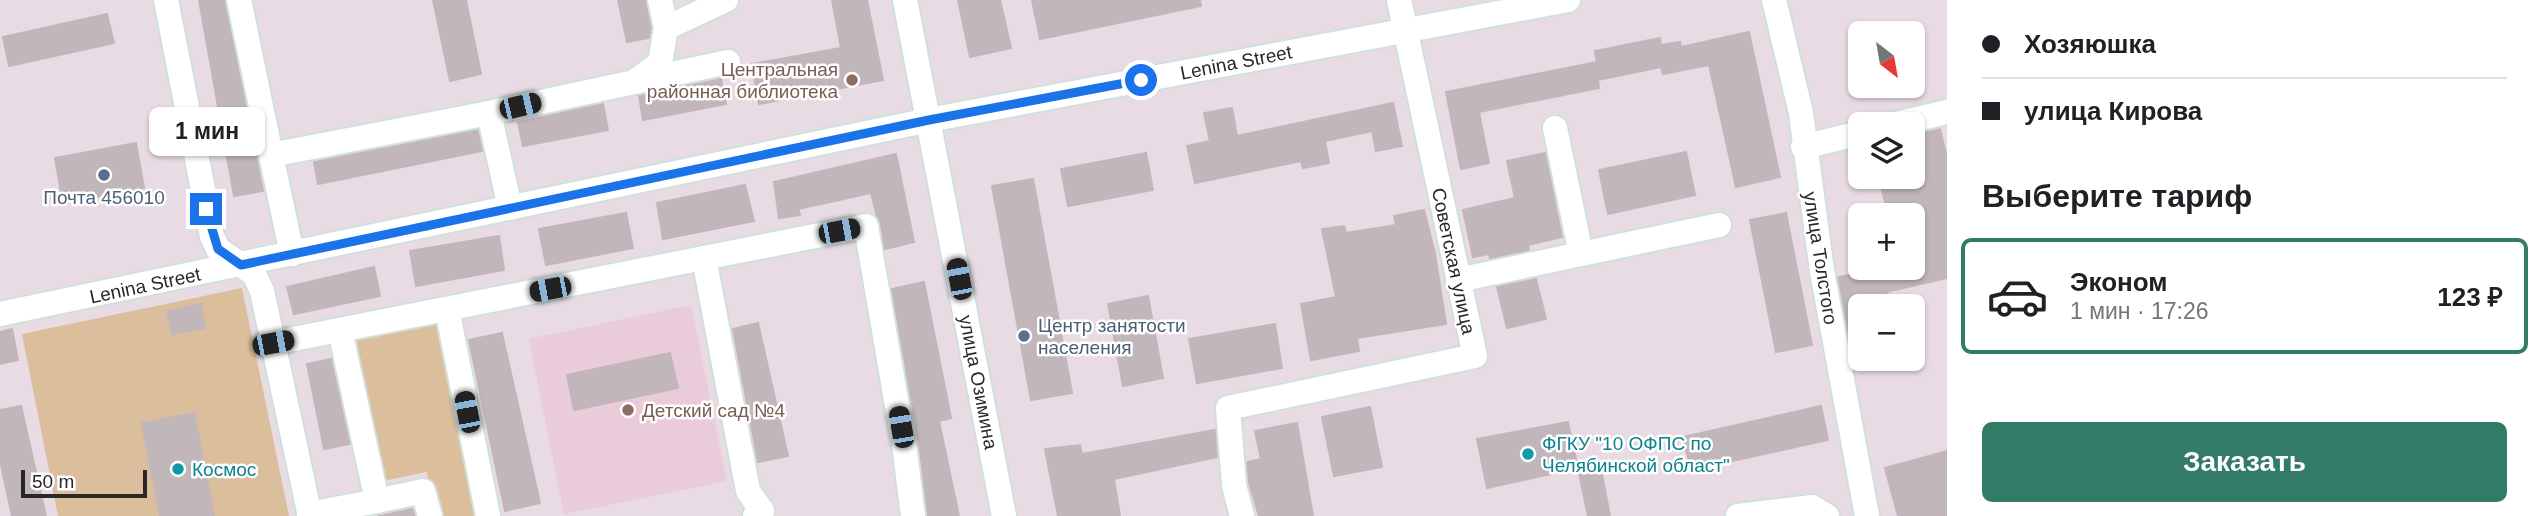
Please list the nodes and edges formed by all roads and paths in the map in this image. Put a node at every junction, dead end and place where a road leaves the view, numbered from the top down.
1 (166, 0) edge
2 (239, 0) edge
3 (660, 0) edge
4 (726, 0) edge
5 (905, 0) edge
6 (1399, 0) edge
7 (1568, 0) edge
8 (1774, 0) edge
9 (666, 29) junction
10 (1405, 30) junction
11 (728, 62) dead end
12 (637, 80) junction
13 (1947, 112) edge
14 (489, 113) junction
15 (1925, 117) edge
16 (929, 120) junction
17 (1555, 128) dead end
18 (1848, 136) edge
19 (1803, 147) junction
20 (271, 155) junction
21 (510, 208) junction
22 (1718, 225) dead end
23 (292, 254) junction
24 (1581, 254) junction
25 (704, 258) junction
26 (241, 265) junction
27 (1458, 280) junction
28 (447, 309) junction
29 (0, 314) edge
30 (340, 330) junction
31 (273, 343) junction
32 (377, 501) junction
33 (309, 515) edge
34 (430, 516) edge
35 (488, 516) edge
36 (755, 516) edge
37 (913, 516) edge
38 (1004, 516) edge
39 (1242, 516) edge
40 (1738, 516) edge
41 (1827, 516) edge
42 (1867, 516) edge

1 - 26 street
2 - 20 street
3 - 9 street
4 - 9 street
5 - 16 street, улица Озимина
6 - 10 street, Советская улица
7 - 10 street, Lenina Street
8 - 19 street, улица Толстого
9 - 12 street
10 - 16 street, Lenina Street
10 - 27 street, Советская улица
11 - 12 street
12 - 14 street
13 - 15 street
14 - 20 street
14 - 21 street
16 - 21 street, Lenina Street
16 - 38 street, улица Озимина
17 - 24 street
18 - 19 street
19 - 42 street, улица Толстого
20 - 23 street
21 - 23 street, Lenina Street
22 - 24 street
23 - 26 street, Lenina Street
24 - 27 street
25 - 28 street
25 - 36 street
25 - 37 street
26 - 29 street, Lenina Street
26 - 31 street
27 - 39 street, Советская улица
28 - 30 street
28 - 35 street
30 - 31 street
30 - 32 street
31 - 33 street
32 - 33 street
32 - 34 street
40 - 41 street

